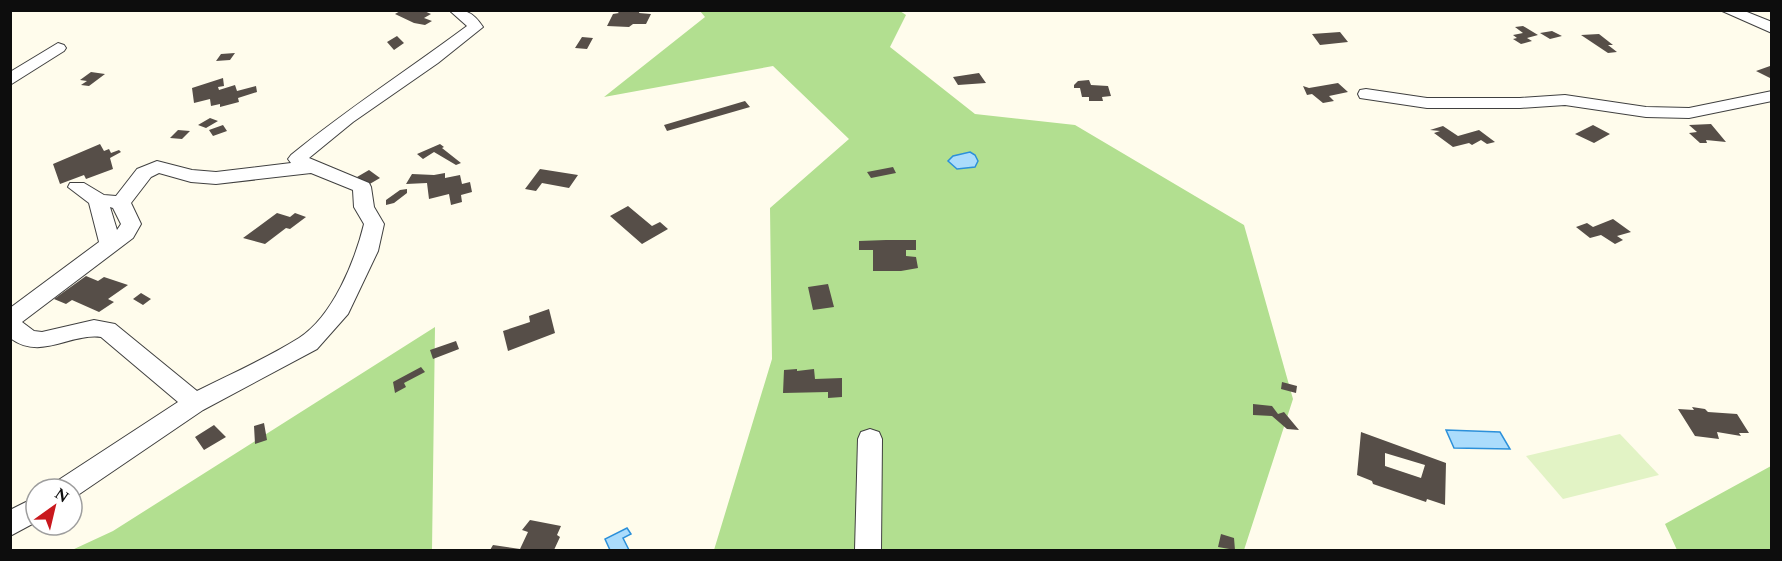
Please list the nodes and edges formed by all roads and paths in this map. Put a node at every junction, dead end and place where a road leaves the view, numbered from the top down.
1 (456, 10) edge
2 (1727, 10) edge
3 (1772, 28) edge
4 (58, 48) dead end
5 (10, 80) edge
6 (1366, 94) dead end
7 (1772, 96) edge
8 (311, 167) junction
9 (77, 187) dead end
10 (98, 200) junction
11 (121, 203) junction
12 (109, 245) junction
13 (10, 321) edge
14 (195, 403) junction
15 (870, 439) dead end
16 (84, 477) edge
17 (24, 516) edge
18 (10, 525) edge
19 (868, 550) edge

1 - 8 street
2 - 3 street
4 - 5 street
6 - 7 street
8 - 11 street
8 - 14 street
9 - 10 street
10 - 11 street
10 - 12 street
11 - 12 street
12 - 13 street
13 - 14 street
14 - 16 street
15 - 19 street
17 - 18 street

